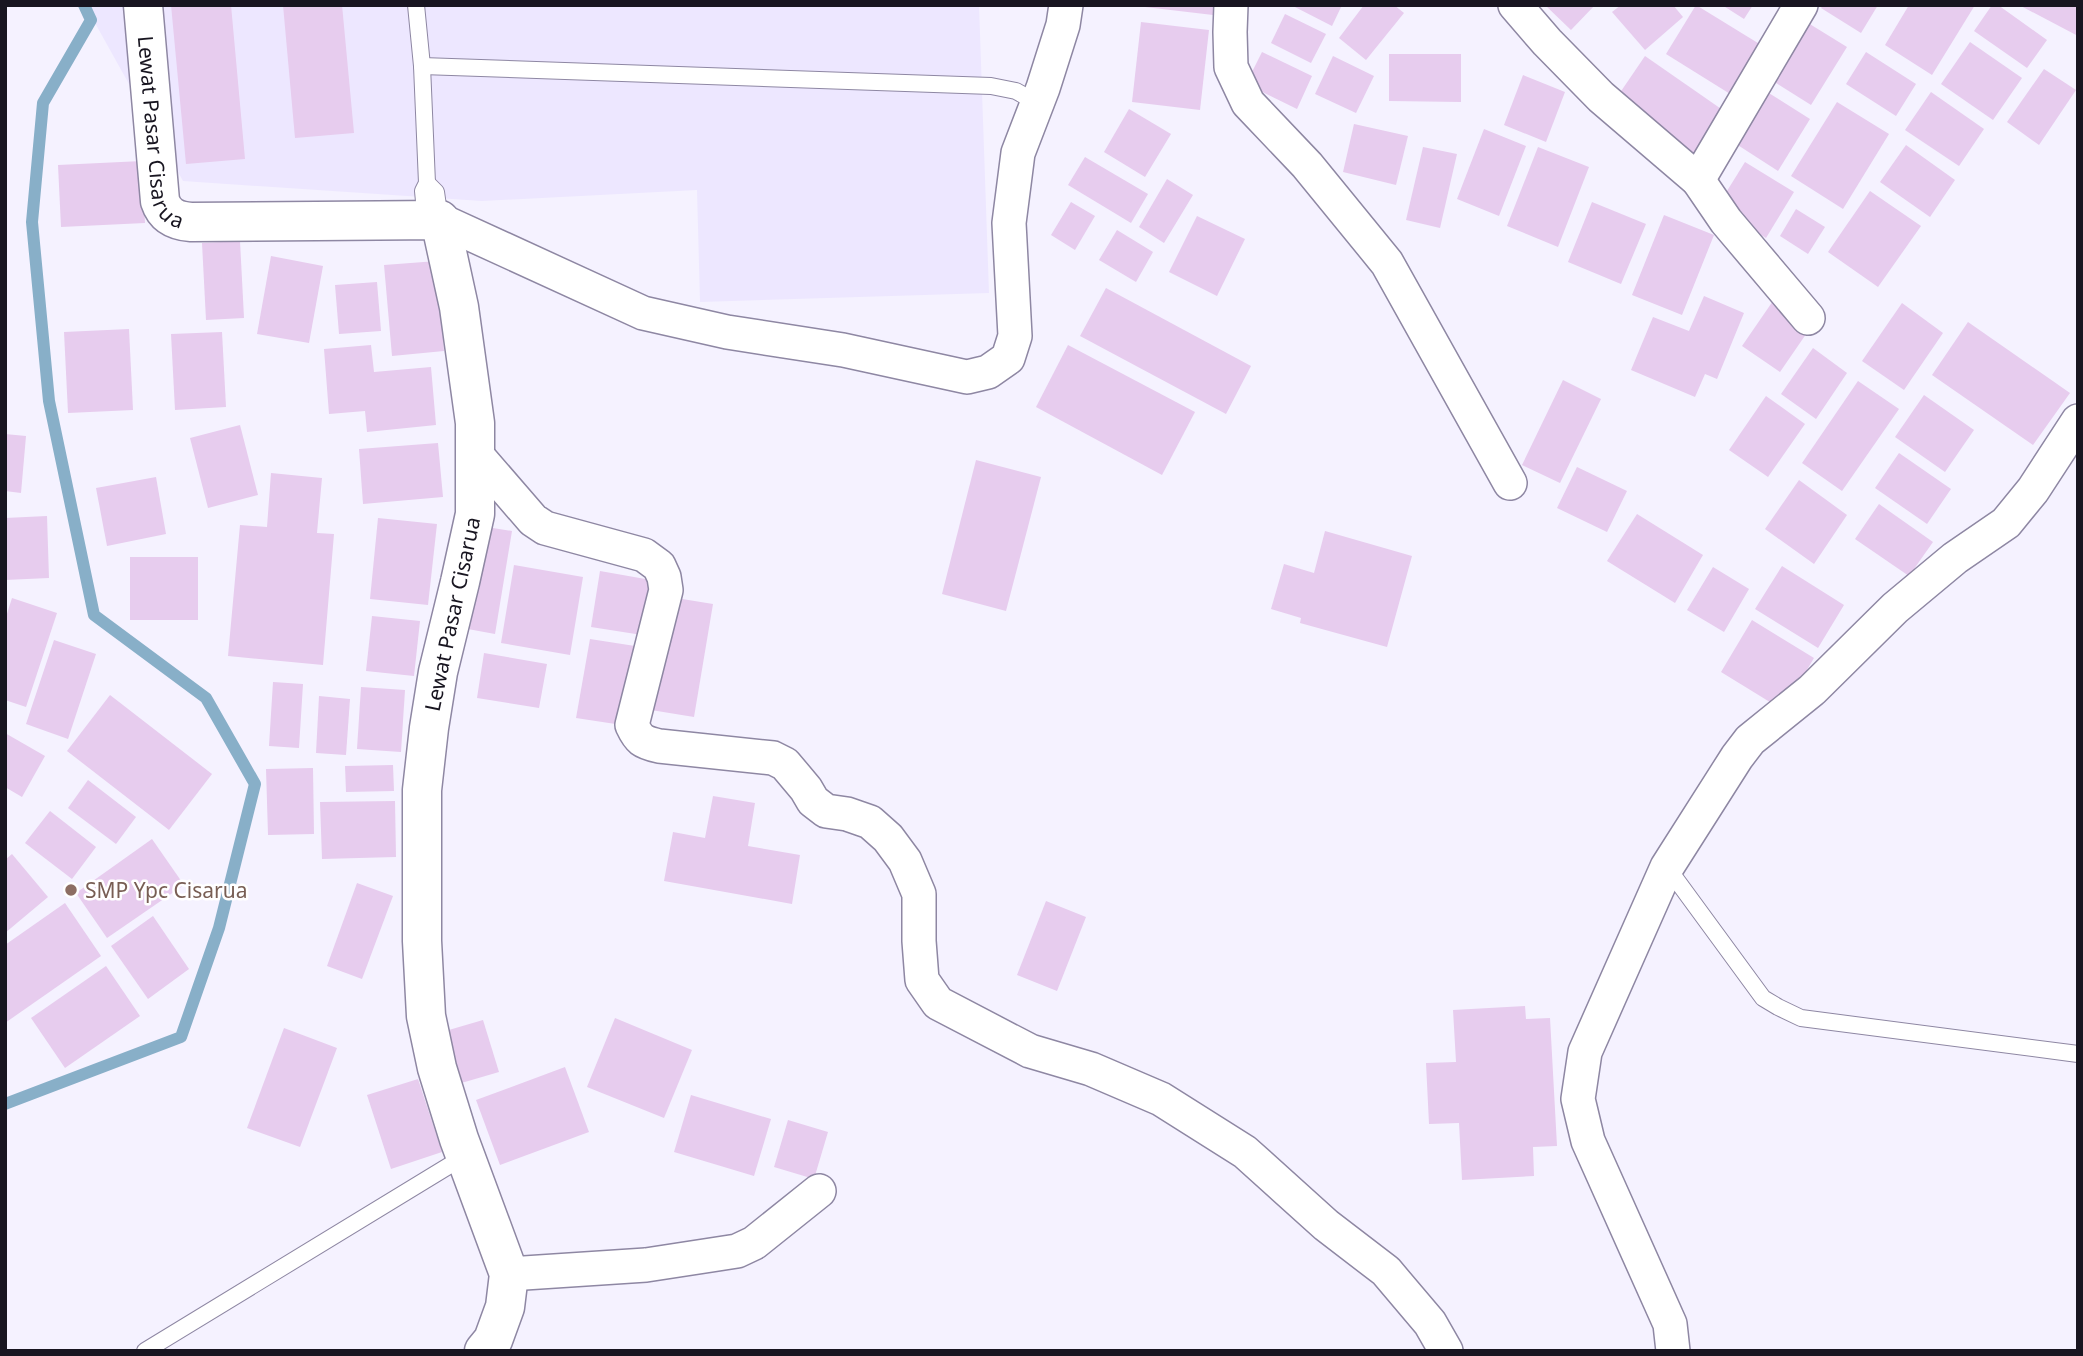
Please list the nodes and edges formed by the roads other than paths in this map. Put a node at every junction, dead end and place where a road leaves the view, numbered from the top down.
1 (143, 5) edge
2 (416, 5) edge
3 (1066, 5) edge
4 (1231, 5) edge
5 (1515, 5) edge
6 (1801, 5) edge
7 (422, 66) junction
8 (1037, 103) junction
9 (1698, 180) junction
10 (433, 220) junction
11 (1808, 318) dead end
12 (2078, 422) edge
13 (475, 453) junction
14 (1510, 483) dead end
15 (1667, 867) junction
16 (2078, 1054) edge
17 (466, 1155) junction
18 (819, 1191) dead end
19 (509, 1274) junction
20 (145, 1351) edge
21 (484, 1351) edge
22 (1446, 1351) edge
23 (1673, 1351) edge

1 - 10 street, Lewat Pasar Cisarua
2 - 7 lane
3 - 8 street
4 - 14 street
5 - 9 street
6 - 9 street
7 - 8 lane
7 - 10 lane
8 - 10 street
9 - 11 street
10 - 13 street, Lewat Pasar Cisarua
12 - 15 street
13 - 17 street, Lewat Pasar Cisarua
13 - 22 street
15 - 16 lane
15 - 23 street
17 - 19 street, Lewat Pasar Cisarua
17 - 20 lane
18 - 19 street
19 - 21 street, Lewat Pasar Cisarua

